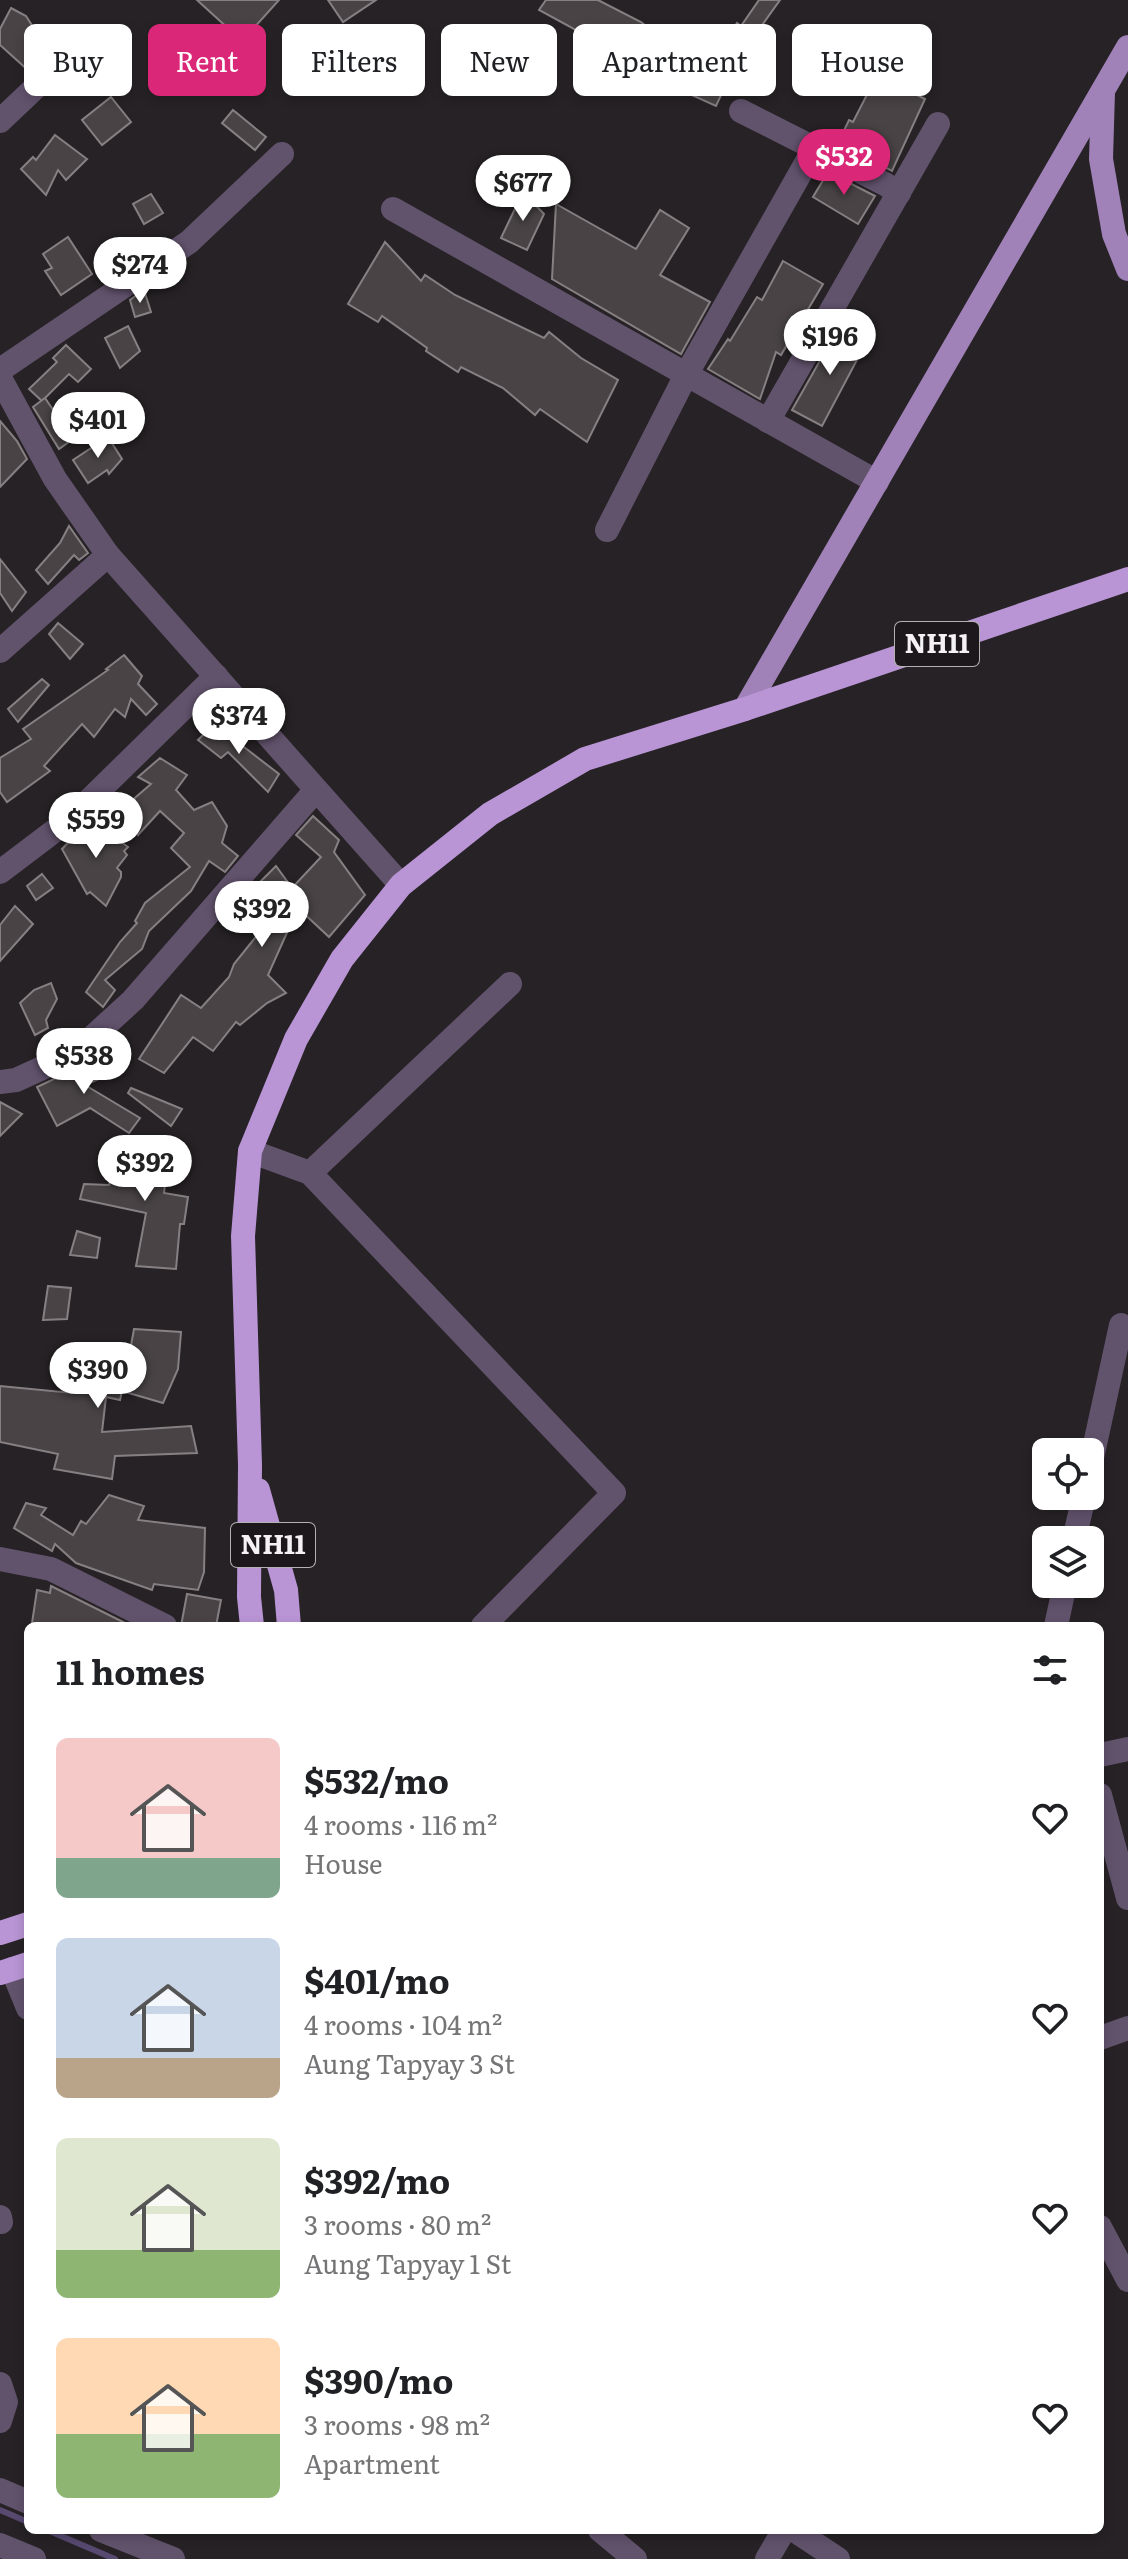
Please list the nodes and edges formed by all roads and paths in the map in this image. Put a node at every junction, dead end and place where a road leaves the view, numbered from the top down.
1 (1128, 47) edge
2 (1103, 90) junction
3 (26, 96) edge
4 (741, 111) dead end
5 (0, 121) edge
6 (938, 124) dead end
7 (814, 149) junction
8 (282, 154) dead end
9 (899, 193) junction
10 (393, 209) dead end
11 (1128, 269) edge
12 (0, 370) edge
13 (686, 375) junction
14 (0, 378) edge
15 (768, 421) junction
16 (877, 482) junction
17 (607, 530) dead end
18 (108, 555) junction
19 (1128, 579) edge
20 (0, 651) edge
21 (216, 676) junction
22 (745, 709) junction
23 (315, 791) junction
24 (0, 872) edge
25 (401, 885) junction
26 (510, 984) dead end
27 (0, 1082) edge
28 (250, 1151) junction
29 (310, 1173) junction
30 (1121, 1325) dead end
31 (1096, 1438) edge
32 (250, 1465) junction
33 (0, 1559) edge
34 (1062, 1598) edge
35 (157, 1622) edge
36 (252, 1622) edge
37 (289, 1622) edge
38 (487, 1622) edge
39 (1057, 1622) edge
40 (1128, 1749) edge
41 (1104, 1754) edge
42 (1104, 1810) edge
43 (1128, 1898) edge
44 (24, 1925) edge
45 (0, 1933) edge
46 (13, 1969) edge
47 (24, 1998) edge
48 (1104, 2235) edge
49 (1128, 2280) edge
50 (0, 2384) edge
51 (0, 2421) edge
52 (122, 2534) edge
53 (605, 2534) edge
54 (782, 2534) edge
55 (800, 2534) edge
56 (144, 2538) edge
57 (0, 2545) edge
58 (34, 2559) edge
59 (173, 2559) edge
60 (635, 2559) edge
61 (767, 2559) edge
62 (838, 2559) edge

1 - 2 main road
2 - 11 main road
2 - 16 main road
3 - 5 street
4 - 7 street
6 - 9 street
7 - 9 street
7 - 13 street
8 - 12 street
9 - 15 street
10 - 13 street
13 - 15 street
13 - 17 street
14 - 18 street
15 - 16 street
16 - 22 main road
18 - 20 street
18 - 21 street
19 - 22 highway, NH11
21 - 23 street
21 - 24 street
22 - 25 highway, NH11
23 - 25 street
23 - 27 street
25 - 28 highway, NH11
26 - 29 street
28 - 29 street
28 - 32 highway, NH11
29 - 38 street
30 - 31 street
32 - 36 highway, NH11
32 - 37 highway, NH11
33 - 35 street
34 - 39 street
40 - 41 street
42 - 43 street
44 - 45 highway
46 - 47 street
48 - 49 street
50 - 51 street
52 - 56 street
53 - 60 street
54 - 61 street
55 - 62 street
56 - 59 street
57 - 58 street

